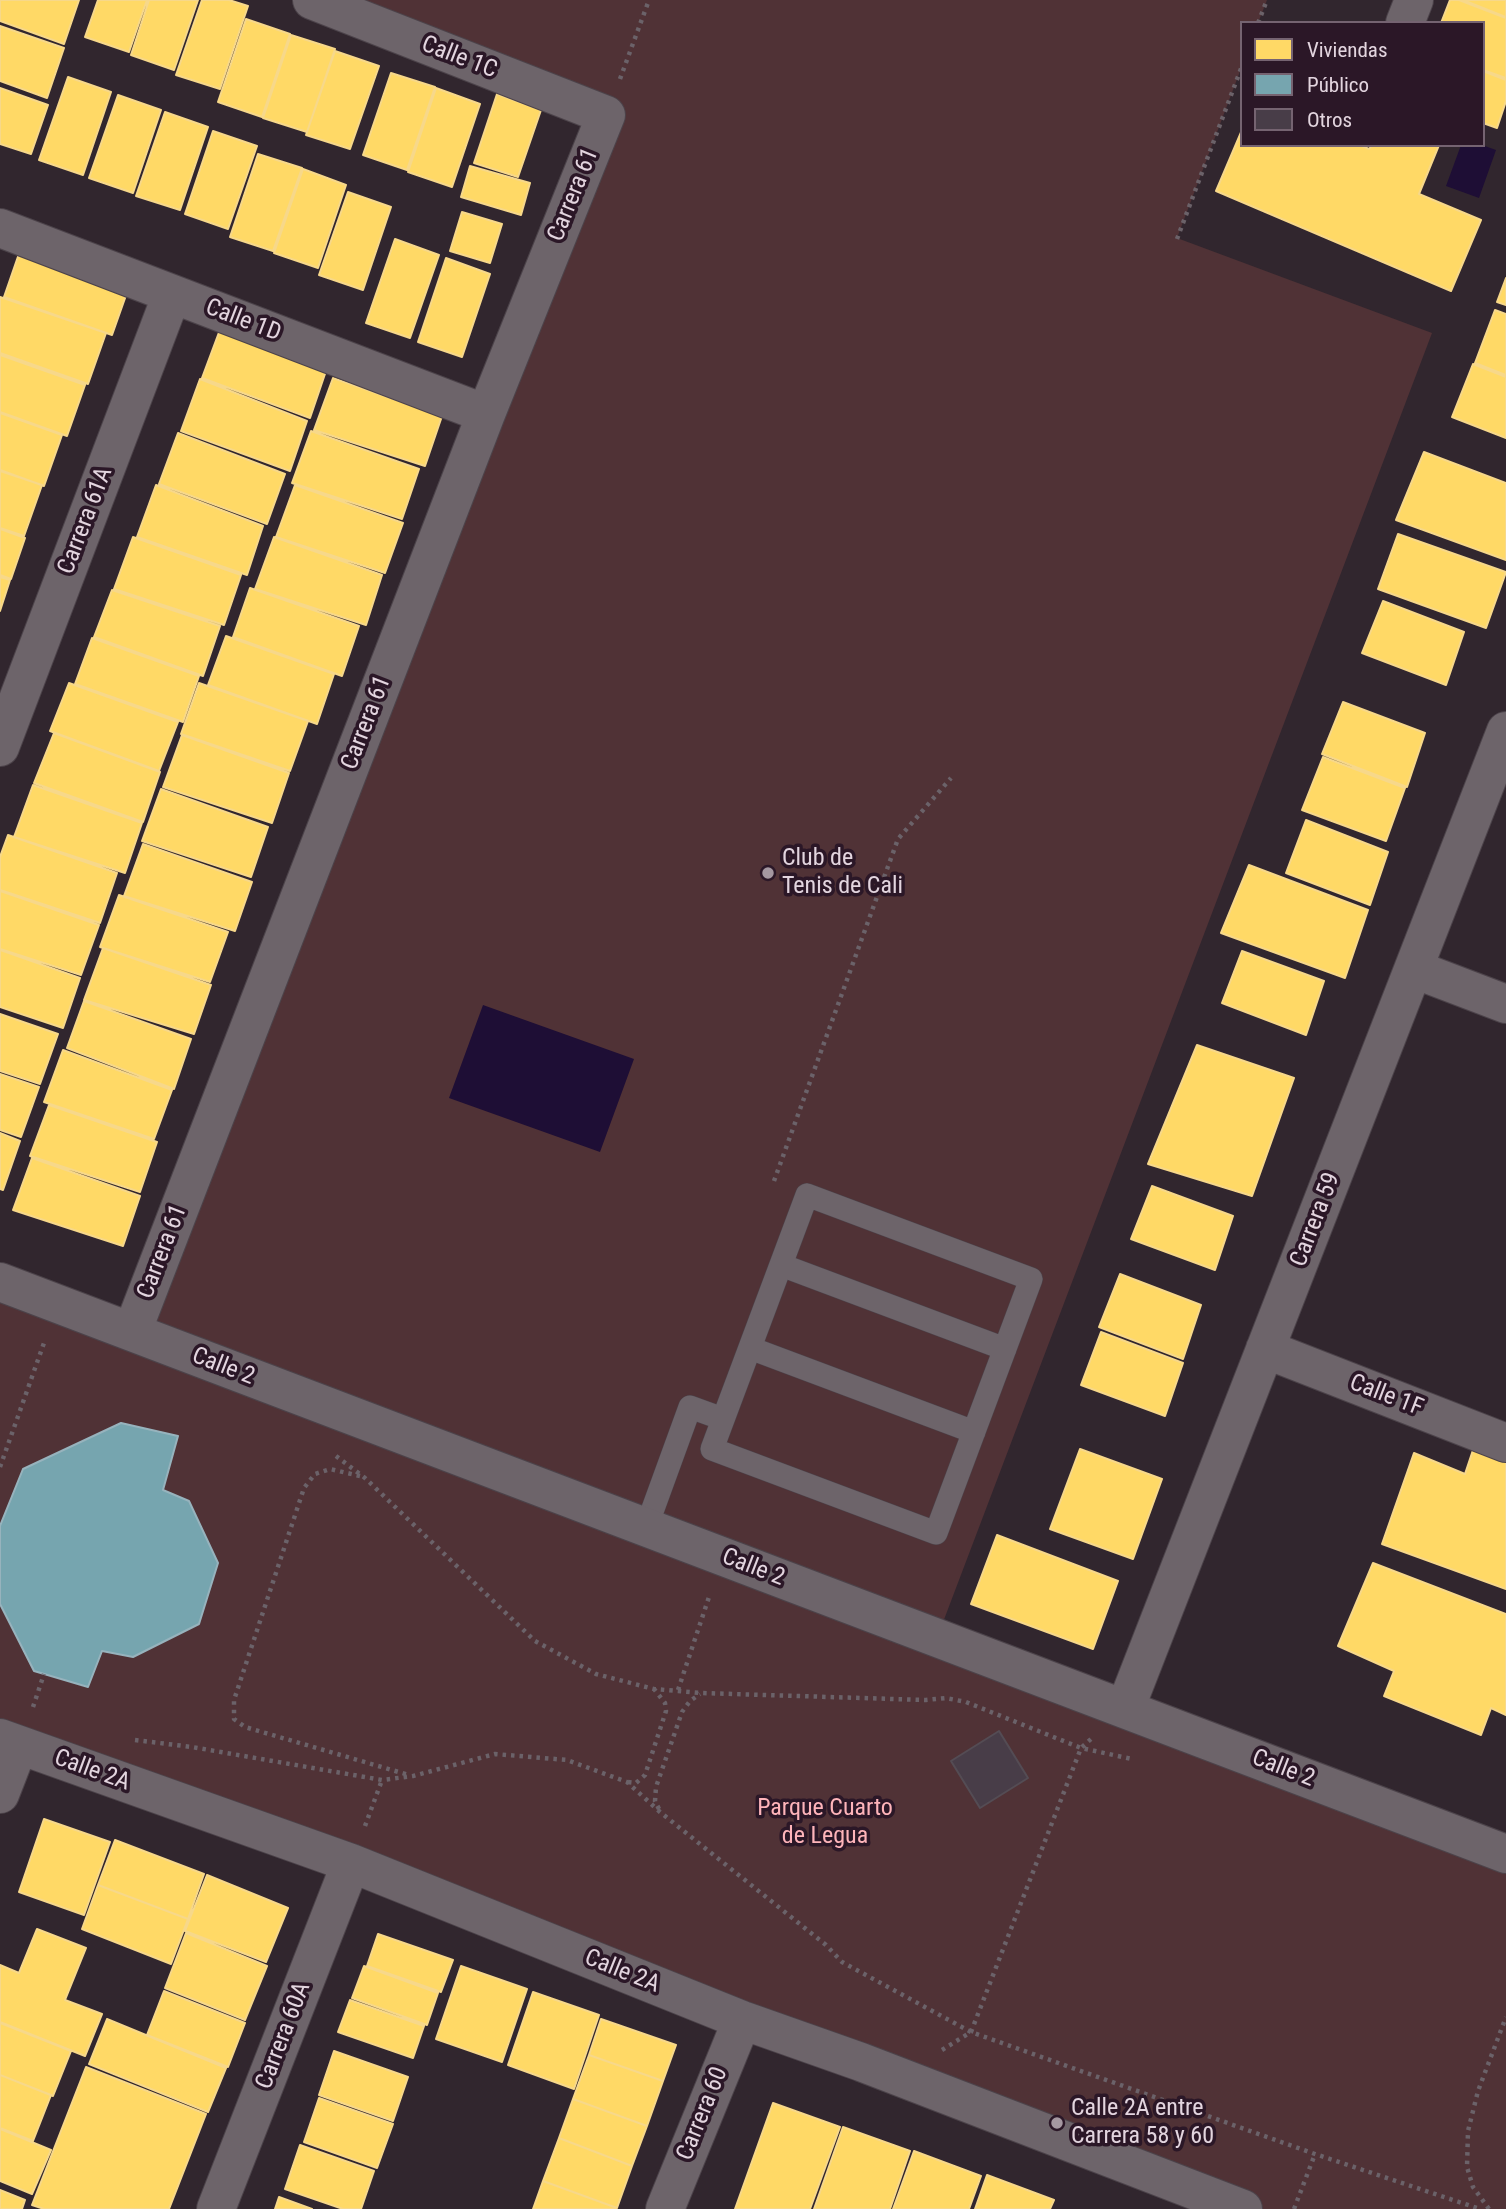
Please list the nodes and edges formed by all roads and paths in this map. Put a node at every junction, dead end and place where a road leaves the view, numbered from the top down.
1 (312, 0) edge
2 (649, 0) edge
3 (1266, 0) edge
4 (1414, 0) edge
5 (1259, 21) edge
6 (1406, 21) edge
7 (635, 36) dead end
8 (1240, 71) edge
9 (606, 116) joint
10 (0, 228) edge
11 (1177, 239) dead end
12 (172, 294) junction
13 (486, 414) junction
14 (1506, 731) edge
15 (0, 747) edge
16 (951, 778) dead end
17 (1414, 969) junction
18 (1506, 1004) edge
19 (770, 1194) dead end
20 (781, 1265) junction
21 (0, 1282) edge
22 (132, 1332) junction
23 (33, 1338) dead end
24 (44, 1342) junction
25 (57, 1346) dead end
26 (750, 1348) junction
27 (1005, 1349) junction
28 (1265, 1349) junction
29 (723, 1419) junction
30 (974, 1432) junction
31 (1506, 1443) edge
32 (325, 1449) dead end
33 (0, 1467) edge
34 (365, 1478) junction
35 (646, 1528) junction
36 (723, 1557) junction
37 (654, 1689) junction
38 (678, 1690) junction
39 (701, 1693) junction
40 (21, 1703) dead end
41 (1125, 1709) junction
42 (43, 1714) dead end
43 (125, 1737) dead end
44 (10, 1742) edge
45 (1081, 1748) junction
46 (1133, 1759) dead end
47 (413, 1776) junction
48 (627, 1782) junction
49 (0, 1794) edge
50 (660, 1812) junction
51 (1506, 1854) edge
52 (351, 1863) junction
53 (1506, 2017) edge
54 (742, 2020) junction
55 (971, 2032) junction
56 (933, 2055) dead end
57 (1315, 2154) junction
58 (216, 2209) edge
59 (664, 2209) edge
60 (1243, 2209) edge
61 (1294, 2209) edge
62 (1480, 2209) edge
63 (1489, 2209) edge

1 - 9 street, Calle 1C
2 - 7 path
3 - 5 path
4 - 6 street
8 - 11 path
9 - 13 street, Carrera 61
10 - 12 street, Calle 1D
12 - 13 street, Calle 1D
12 - 15 street, Carrera 61A
13 - 22 street, Carrera 61
14 - 17 street, Carrera 59
16 - 19 path
17 - 18 street
17 - 28 street, Carrera 59
20 - 26 lane
20 - 27 lane
20 - 27 lane
21 - 22 street, Calle 2
22 - 35 street, Calle 2
23 - 24 path
24 - 25 path
24 - 33 path
26 - 29 lane
26 - 30 lane
27 - 30 lane
28 - 31 street, Calle 1F
28 - 41 street, Carrera 59
29 - 30 lane
29 - 35 lane
32 - 34 path
34 - 37 path
34 - 47 path
35 - 36 street, Calle 2
36 - 38 path
36 - 41 street, Calle 2
37 - 38 path
37 - 48 path
38 - 39 path
39 - 45 path
39 - 50 path
40 - 42 path
41 - 45 path
41 - 51 street, Calle 2
43 - 47 path
44 - 49 street
44 - 52 street, Calle 2A
45 - 46 path
45 - 55 path
47 - 48 path
48 - 50 path
50 - 55 path
52 - 54 street, Calle 2A
52 - 58 street, Carrera 60A
53 - 63 path
54 - 59 street, Carrera 60
54 - 60 street, Calle 2A
55 - 56 path
55 - 57 path
57 - 61 path
57 - 62 path

